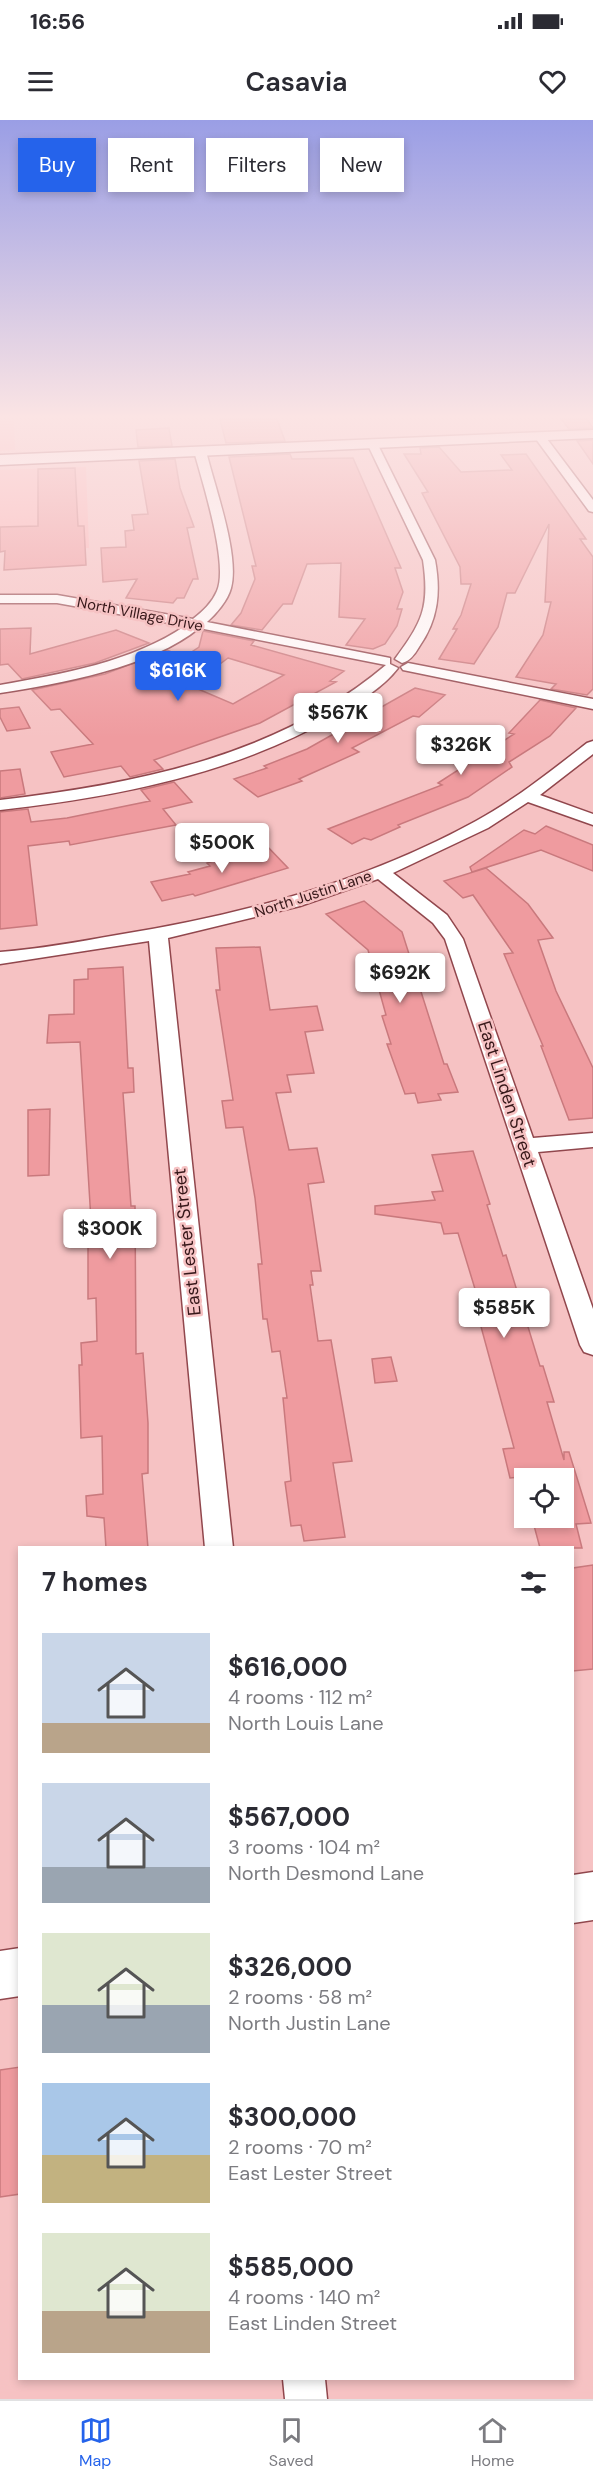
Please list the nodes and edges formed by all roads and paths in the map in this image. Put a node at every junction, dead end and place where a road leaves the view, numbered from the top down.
1 (216, 525) edge
2 (412, 525) edge
3 (0, 599) edge
4 (196, 624) junction
5 (397, 664) junction
6 (0, 689) edge
7 (593, 704) edge
8 (593, 746) edge
9 (528, 796) junction
10 (0, 805) edge
11 (593, 820) edge
12 (380, 872) junction
13 (158, 935) junction
14 (0, 958) edge
15 (593, 1140) edge
16 (524, 1146) junction
17 (593, 1345) edge
18 (219, 1546) edge
19 (593, 1896) edge
20 (574, 1899) edge
21 (18, 1972) edge
22 (0, 1975) edge
23 (304, 2380) edge
24 (306, 2399) edge

1 - 4 street
2 - 5 street
3 - 4 street, North Village Drive
4 - 5 street, North Village Drive
4 - 6 street
5 - 7 street, North Village Drive
5 - 10 street
8 - 9 street, North Justin Lane
9 - 11 street
9 - 12 street, North Justin Lane
12 - 13 street, North Justin Lane
12 - 16 street, East Linden Street
13 - 14 street, North Justin Lane
13 - 18 street, East Lester Street
15 - 16 street
16 - 17 street, East Linden Street
19 - 20 main road
21 - 22 main road
23 - 24 street

